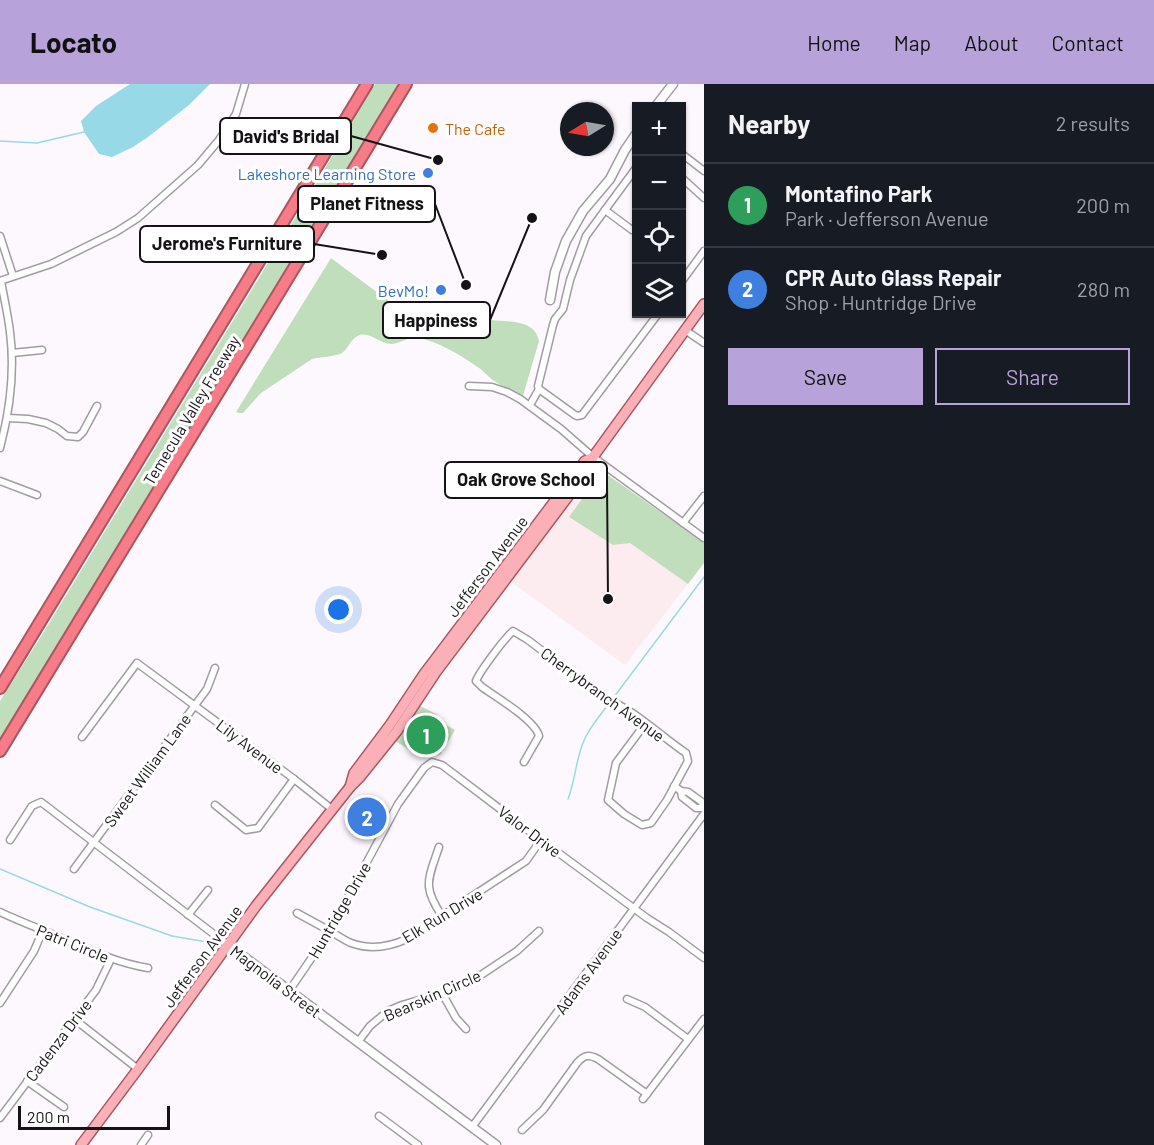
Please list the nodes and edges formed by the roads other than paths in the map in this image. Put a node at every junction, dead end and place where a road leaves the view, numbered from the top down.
1 (245, 84) edge
2 (367, 84) edge
3 (406, 84) edge
4 (673, 84) edge
5 (659, 102) edge
6 (632, 140) edge
7 (684, 156) edge
8 (704, 171) edge
9 (632, 173) edge
10 (686, 182) edge
11 (704, 198) edge
12 (605, 210) junction
13 (573, 228) junction
14 (632, 230) dead end
15 (0, 236) edge
16 (586, 236) junction
17 (2, 249) edge
18 (704, 251) edge
19 (686, 274) edge
20 (13, 276) junction
21 (1, 281) edge
22 (550, 300) dead end
23 (704, 304) edge
24 (654, 318) edge
25 (685, 330) junction
26 (704, 343) edge
27 (42, 350) dead end
28 (12, 353) junction
29 (469, 386) dead end
30 (539, 389) junction
31 (530, 405) junction
32 (97, 406) dead end
33 (8, 418) junction
34 (0, 448) edge
35 (593, 457) junction
36 (0, 481) edge
37 (37, 495) dead end
38 (704, 496) edge
39 (683, 523) junction
40 (704, 538) edge
41 (476, 605) junction
42 (215, 668) dead end
43 (436, 672) junction
44 (0, 688) edge
45 (195, 705) junction
46 (645, 724) junction
47 (81, 737) dead end
48 (0, 751) edge
49 (524, 762) dead end
50 (423, 768) joint
51 (294, 779) junction
52 (674, 786) junction
53 (350, 787) junction
54 (681, 791) junction
55 (693, 796) junction
56 (688, 802) junction
57 (215, 805) dead end
58 (333, 810) junction
59 (704, 810) edge
60 (701, 824) edge
61 (10, 840) dead end
62 (541, 840) junction
63 (94, 842) junction
64 (439, 848) dead end
65 (74, 869) dead end
66 (208, 890) dead end
67 (634, 908) junction
68 (0, 912) edge
69 (297, 913) dead end
70 (188, 915) junction
71 (442, 916) junction
72 (43, 930) junction
73 (330, 931) junction
74 (539, 931) dead end
75 (228, 945) junction
76 (704, 958) edge
77 (111, 959) junction
78 (148, 968) dead end
79 (289, 991) junction
80 (442, 993) junction
81 (627, 999) dead end
82 (0, 1003) edge
83 (74, 1018) junction
84 (704, 1018) edge
85 (466, 1029) dead end
86 (688, 1039) junction
87 (358, 1042) junction
88 (138, 1069) junction
89 (27, 1081) junction
90 (64, 1107) dead end
91 (379, 1116) dead end
92 (0, 1118) edge
93 (472, 1127) junction
94 (522, 1130) dead end
95 (148, 1135) dead end
96 (81, 1145) edge
97 (141, 1145) edge
98 (418, 1145) edge
99 (496, 1145) edge

1 - 20 street
2 - 44 highway, Temecula Valley Freeway
3 - 48 highway, Temecula Valley Freeway
4 - 5 street
6 - 13 street
7 - 8 street
9 - 12 street
10 - 11 street
12 - 14 street
12 - 16 street
13 - 16 street
13 - 22 street
15 - 17 street
16 - 30 street
17 - 20 street
18 - 19 street
20 - 21 street
21 - 28 street
23 - 25 main road, Jefferson Avenue
24 - 30 street
25 - 26 street
25 - 35 main road, Jefferson Avenue
27 - 28 street
28 - 33 street
29 - 31 street
30 - 31 street
31 - 35 street
32 - 33 street
33 - 34 street
35 - 39 street
35 - 41 main road, Jefferson Avenue
35 - 43 main road, Jefferson Avenue
36 - 37 street
38 - 39 street
39 - 40 street
41 - 43 main road
41 - 53 main road, Jefferson Avenue
42 - 45 street, Sweet William Lane
43 - 53 main road, Jefferson Avenue
45 - 47 street, Lily Avenue
45 - 51 street, Lily Avenue
45 - 63 street, Sweet William Lane
46 - 49 street, Cherrybranch Avenue
46 - 52 street, Cherrybranch Avenue
46 - 52 street
50 - 62 street, Valor Drive
50 - 73 street, Huntridge Drive
51 - 57 street
51 - 58 street, Lily Avenue
52 - 54 street
53 - 58 main road, Jefferson Avenue
54 - 55 street
54 - 56 street
55 - 56 street
55 - 59 street
56 - 59 street
58 - 75 main road, Jefferson Avenue
59 - 60 street, Adams Avenue
60 - 67 street, Adams Avenue
61 - 63 street, Magnolia Street
62 - 67 street, Valor Drive
62 - 71 street, Elk Run Drive
63 - 65 street, Sweet William Lane
63 - 70 street, Magnolia Street
64 - 71 street
66 - 70 street
67 - 76 street, Valor Drive
67 - 93 street, Adams Avenue
68 - 72 street, Patri Circle
69 - 73 street, Elk Run Drive
70 - 75 street, Magnolia Street
71 - 73 street, Elk Run Drive
72 - 77 street, Patri Circle
72 - 82 street
73 - 79 street, Huntridge Drive
74 - 80 street, Bearskin Circle
75 - 79 street, Magnolia Street
75 - 88 main road, Jefferson Avenue
77 - 78 street, Patri Circle
77 - 83 street, Cadenza Drive
79 - 87 street, Magnolia Street
80 - 85 street
80 - 87 street, Bearskin Circle
81 - 86 street
83 - 88 street
83 - 89 street, Cadenza Drive
84 - 86 street
86 - 94 street
87 - 93 street, Magnolia Street
88 - 96 main road, Jefferson Avenue
89 - 90 street
89 - 92 street, Cadenza Drive
91 - 98 street
93 - 99 street, Magnolia Street
95 - 97 street

